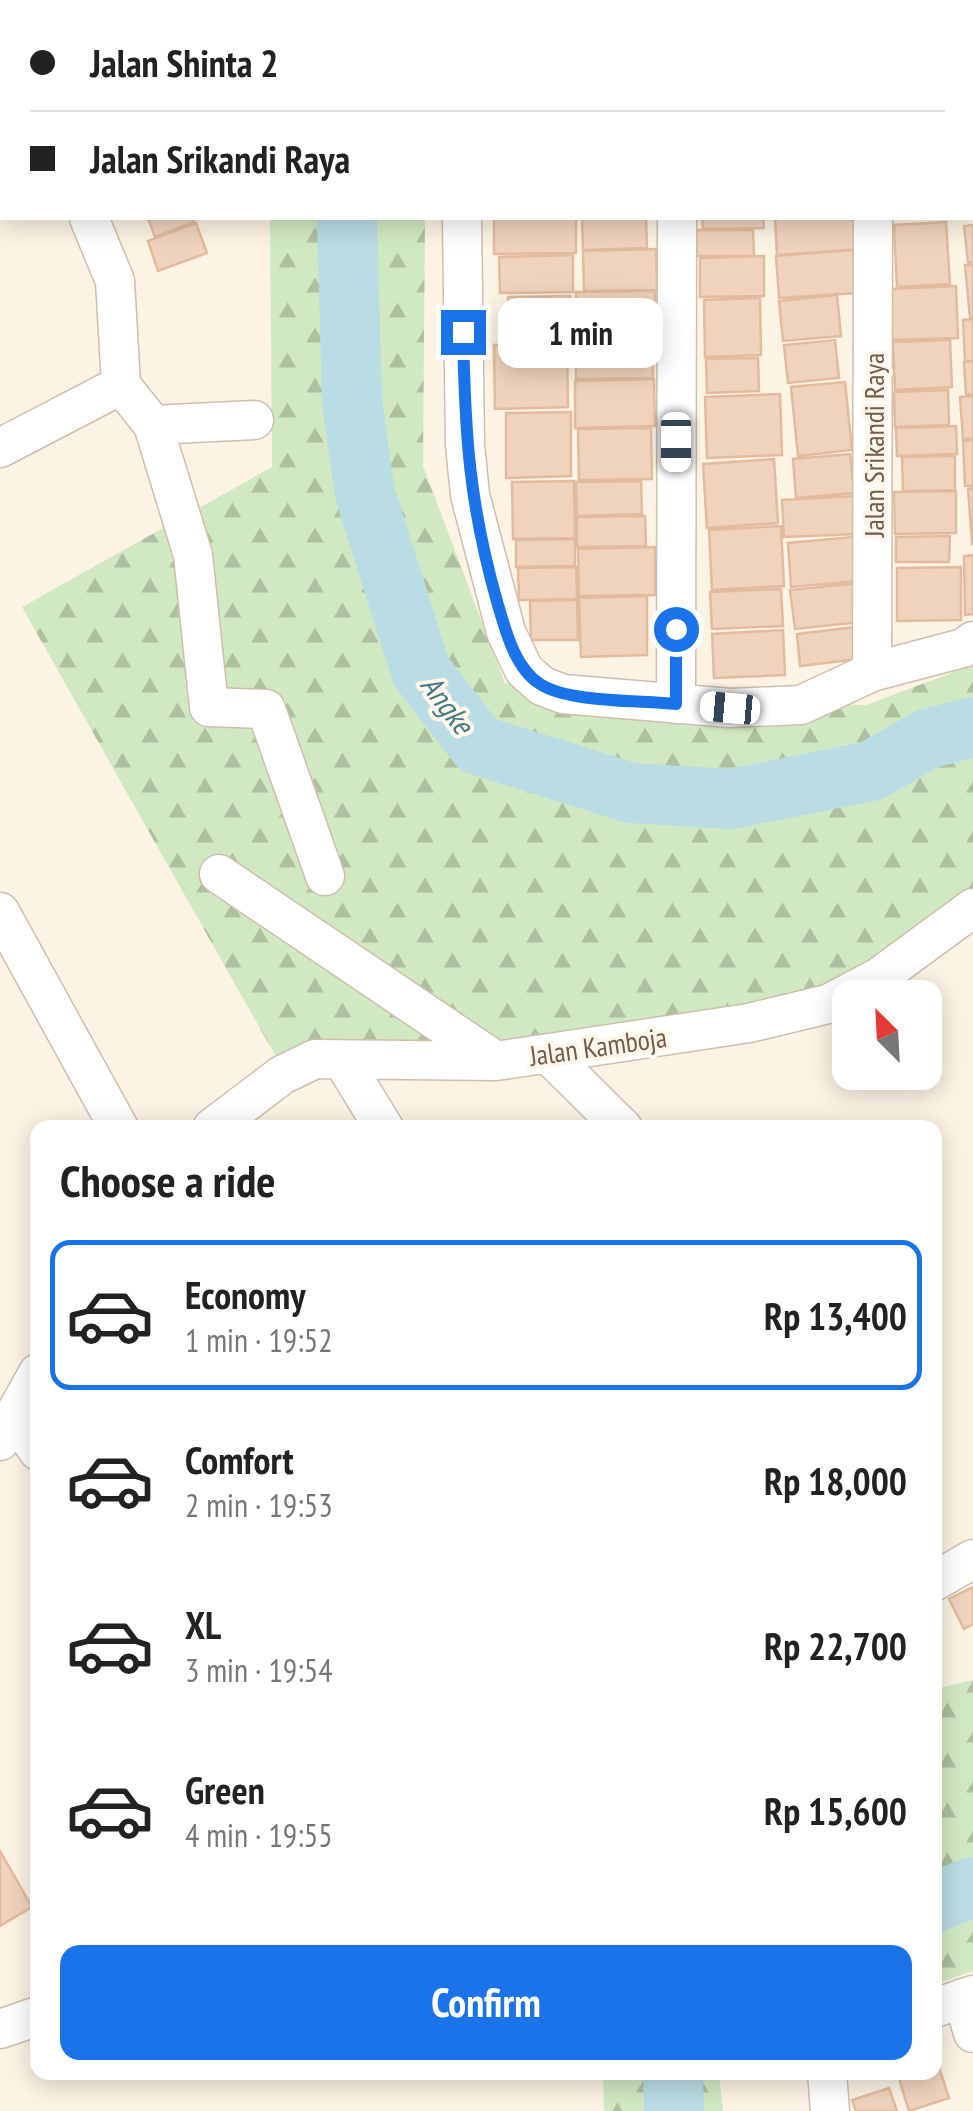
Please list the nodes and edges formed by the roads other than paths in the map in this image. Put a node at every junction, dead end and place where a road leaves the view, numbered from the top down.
1 (89, 220) edge
2 (462, 220) edge
3 (676, 220) edge
4 (873, 220) edge
5 (120, 386) junction
6 (254, 420) dead end
7 (153, 425) junction
8 (0, 448) edge
9 (973, 641) edge
10 (872, 672) junction
11 (676, 704) junction
12 (219, 874) dead end
13 (324, 876) dead end
14 (973, 908) edge
15 (0, 912) edge
16 (14, 964) edge
17 (548, 1054) junction
18 (343, 1060) junction
19 (496, 1061) junction
20 (113, 1120) edge
21 (223, 1120) edge
22 (379, 1120) edge
23 (616, 1120) edge
24 (30, 1389) edge
25 (8, 1430) edge
26 (30, 1445) edge
27 (973, 1559) edge
28 (942, 1577) edge
29 (30, 2019) edge
30 (0, 2029) edge
31 (828, 2080) edge
32 (830, 2111) edge

1 - 5 street
2 - 11 street
3 - 11 street
4 - 10 street, Jalan Srikandi Raya
5 - 7 street
5 - 8 street
6 - 7 street
7 - 13 street
9 - 10 street
10 - 11 street
12 - 19 street
14 - 17 street, Jalan Kamboja
15 - 16 street
16 - 20 street
17 - 19 street, Jalan Kamboja
17 - 23 street
18 - 19 street, Jalan Kamboja
18 - 21 street, Jalan Kamboja
18 - 22 street
24 - 25 street
25 - 26 street
27 - 28 street
29 - 30 street
31 - 32 street

